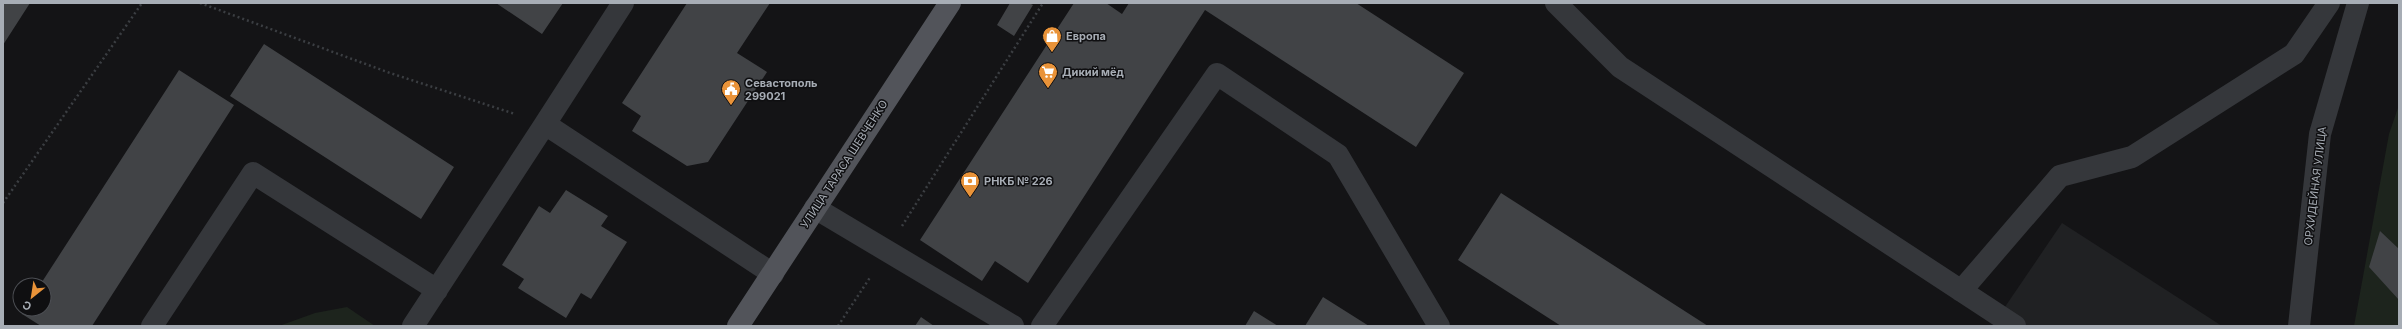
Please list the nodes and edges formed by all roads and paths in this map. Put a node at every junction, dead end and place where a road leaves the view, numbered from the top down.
1 (142, 3) edge
2 (200, 3) edge
3 (623, 3) edge
4 (950, 3) edge
5 (1043, 3) edge
6 (1556, 3) edge
7 (2329, 3) edge
8 (2358, 3) edge
9 (544, 124) junction
10 (3, 203) edge
11 (815, 208) junction
12 (887, 251) junction
13 (773, 274) junction
14 (437, 290) junction
15 (1961, 291) junction
16 (152, 326) edge
17 (413, 326) edge
18 (738, 326) edge
19 (838, 326) edge
20 (1012, 326) edge
21 (1042, 326) edge
22 (1438, 326) edge
23 (2015, 326) edge
24 (2299, 326) edge

1 - 10 path
2 - 9 path
3 - 9 street
4 - 11 main road, УЛИЦА ТАРАСА ШЕВЧЕНКО
5 - 12 path
6 - 15 street
7 - 15 street
8 - 24 street, ОРХИДЕЙНАЯ УЛИЦА
9 - 13 street
9 - 14 street
11 - 12 street
11 - 13 main road, УЛИЦА ТАРАСА ШЕВЧЕНКО
12 - 19 path
12 - 20 street
13 - 18 main road, УЛИЦА ТАРАСА ШЕВЧЕНКО
14 - 16 street
14 - 17 street
15 - 23 street
21 - 22 street

